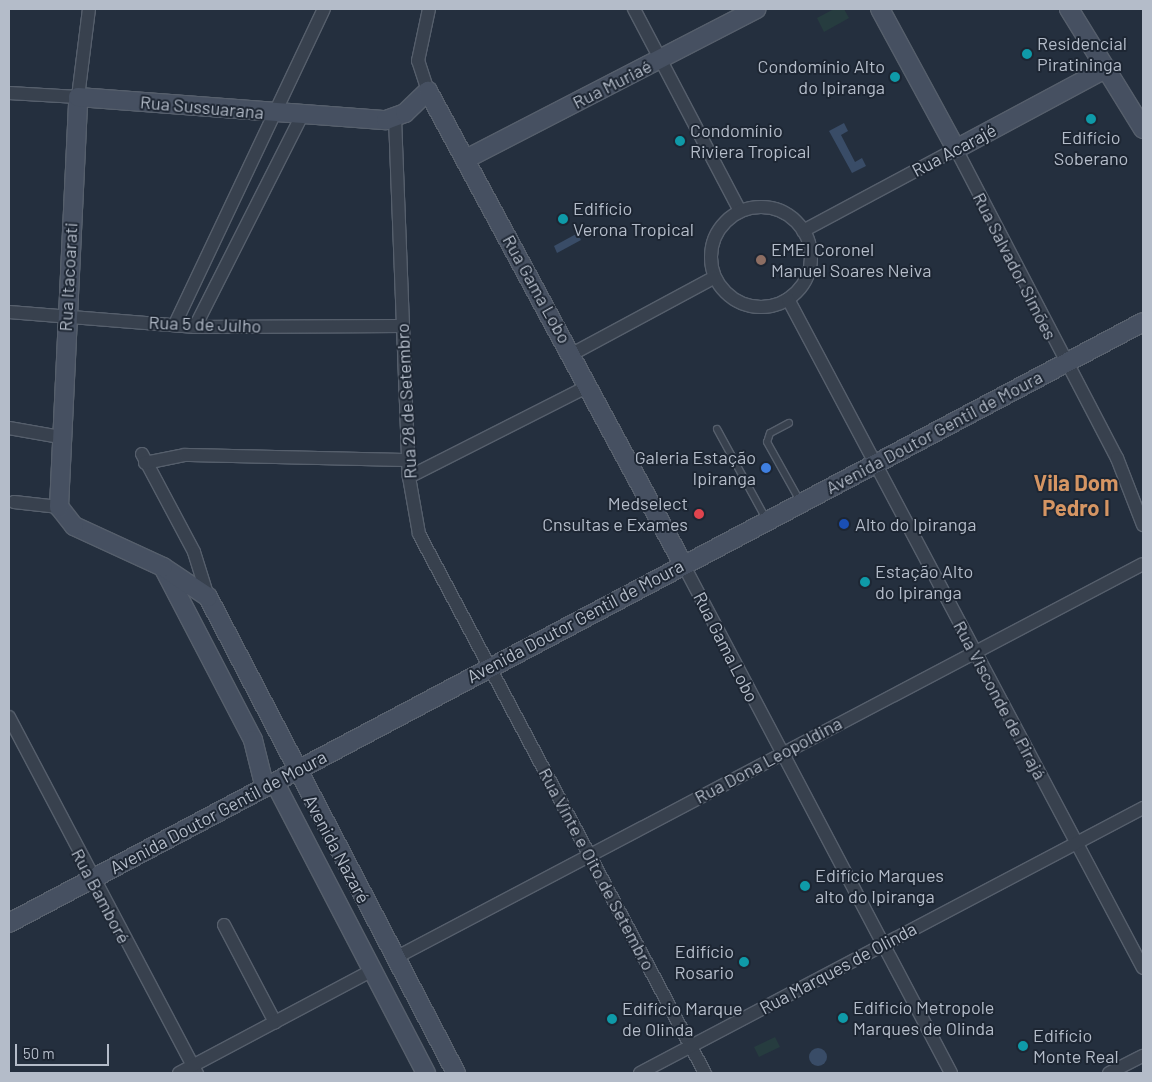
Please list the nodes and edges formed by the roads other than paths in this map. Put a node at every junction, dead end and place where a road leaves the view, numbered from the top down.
1 (89, 9) edge
2 (324, 9) edge
3 (429, 9) edge
4 (634, 9) edge
5 (757, 9) edge
6 (880, 9) edge
7 (1069, 9) edge
8 (660, 60) junction
9 (1106, 69) junction
10 (428, 91) junction
11 (9, 92) edge
12 (78, 97) junction
13 (273, 113) junction
14 (302, 115) junction
15 (395, 118) junction
16 (1143, 129) edge
17 (956, 149) junction
18 (466, 159) junction
19 (740, 212) junction
20 (803, 230) junction
21 (715, 277) junction
22 (788, 299) junction
23 (9, 312) edge
24 (66, 316) junction
25 (1143, 322) edge
26 (175, 324) junction
27 (402, 326) junction
28 (195, 327) junction
29 (572, 354) junction
30 (1065, 363) junction
31 (588, 386) junction
32 (789, 423) dead end
33 (9, 428) edge
34 (717, 429) dead end
35 (60, 437) junction
36 (409, 460) junction
37 (874, 464) junction
38 (410, 477) junction
39 (14, 502) dead end
40 (800, 502) junction
41 (59, 506) junction
42 (766, 520) junction
43 (1143, 526) edge
44 (683, 564) junction
45 (1143, 564) edge
46 (163, 567) junction
47 (208, 597) junction
48 (974, 651) junction
49 (490, 666) junction
50 (9, 719) edge
51 (780, 753) junction
52 (317, 760) junction
53 (296, 772) junction
54 (270, 786) junction
55 (306, 789) junction
56 (1143, 808) edge
57 (1075, 844) junction
58 (590, 854) junction
59 (92, 879) junction
60 (9, 922) edge
61 (224, 925) dead end
62 (883, 944) junction
63 (395, 958) junction
64 (1143, 968) edge
65 (373, 970) junction
66 (275, 1022) junction
67 (691, 1047) junction
68 (1143, 1056) edge
69 (195, 1070) edge
70 (179, 1073) edge
71 (426, 1073) edge
72 (456, 1073) edge
73 (640, 1073) edge
74 (705, 1073) edge
75 (951, 1073) edge
76 (1109, 1073) edge

1 - 12 street, Rua Itacoarati
2 - 13 street
3 - 10 street
4 - 8 street
5 - 8 street, Rua Muriaé
6 - 17 street, Rua Salvador Simões
7 - 9 street
8 - 18 street, Rua Muriaé
8 - 19 street
9 - 16 street
9 - 17 street, Rua Acarajé
10 - 15 street
10 - 18 street, Rua Gama Lobo
11 - 12 street, Rua Sussuarana
12 - 13 street, Rua Sussuarana
12 - 24 street, Rua Itacoarati
13 - 14 street, Rua Sussuarana
13 - 26 street
14 - 15 street, Rua Sussuarana
14 - 28 street
15 - 27 street, Rua 28 de Setembro
17 - 20 street, Rua Acarajé
17 - 30 street, Rua Salvador Simões
18 - 29 street, Rua Gama Lobo
19 - 20 street
19 - 21 street
20 - 22 street
21 - 22 street
21 - 29 street
22 - 37 street, Rua Visconde de Pirajá
23 - 24 street, Rua 5 de Julho
24 - 26 street, Rua 5 de Julho
24 - 35 street, Rua Itacoarati
25 - 30 street, Avenida Doutor Gentil de Moura
26 - 28 street, Rua 5 de Julho
27 - 28 street, Rua 5 de Julho
27 - 36 street, Rua 28 de Setembro
29 - 31 street, Rua Gama Lobo
30 - 37 street, Avenida Doutor Gentil de Moura
30 - 43 street, Rua Salvador Simões
31 - 38 street
31 - 44 street, Rua Gama Lobo
32 - 40 lane
33 - 35 street
34 - 42 lane
35 - 41 street, Rua Itacoarati
36 - 38 street, Rua 28 de Setembro
36 - 47 street, Avenida Nazaré
37 - 40 street, Avenida Doutor Gentil de Moura
37 - 48 street, Rua Visconde de Pirajá
38 - 49 street, Rua 28 de Setembro
39 - 41 street
40 - 42 street, Avenida Doutor Gentil de Moura
41 - 46 street, Avenida Nazaré
42 - 44 street, Avenida Doutor Gentil de Moura
44 - 49 street, Avenida Doutor Gentil de Moura
44 - 51 street, Rua Gama Lobo
45 - 48 street, Rua Dona Leopoldina
46 - 47 street, Avenida Nazaré
46 - 54 street, Avenida Nazaré
47 - 53 street, Avenida Nazaré
48 - 51 street, Rua Dona Leopoldina
48 - 57 street, Rua Visconde de Pirajá
49 - 52 street, Avenida Doutor Gentil de Moura
49 - 58 street, Rua Vinte e Oito de Setembro
50 - 59 street, Rua Bamboré
51 - 58 street, Rua Dona Leopoldina
51 - 62 street, Rua Gama Lobo
52 - 53 street, Avenida Doutor Gentil de Moura
52 - 55 street
53 - 54 street, Avenida Doutor Gentil de Moura
53 - 55 street, Avenida Nazaré
54 - 59 street, Avenida Doutor Gentil de Moura
54 - 65 street, Avenida Nazaré
55 - 63 street, Avenida Nazaré
56 - 57 street, Rua Marques de Olinda
57 - 62 street, Rua Marques de Olinda
57 - 64 street, Rua Visconde de Pirajá
58 - 63 street, Rua Dona Leopoldina
58 - 67 street, Rua Vinte e Oito de Setembro
59 - 60 street, Avenida Doutor Gentil de Moura
59 - 69 street, Rua Bamboré
61 - 66 street
62 - 67 street, Rua Marques de Olinda
62 - 75 street, Rua Gama Lobo
63 - 72 street, Avenida Nazaré
65 - 66 street
65 - 71 street, Avenida Nazaré
66 - 69 street
67 - 73 street, Rua Marques de Olinda
67 - 74 street, Rua Vinte e Oito de Setembro
68 - 76 street
69 - 70 street

